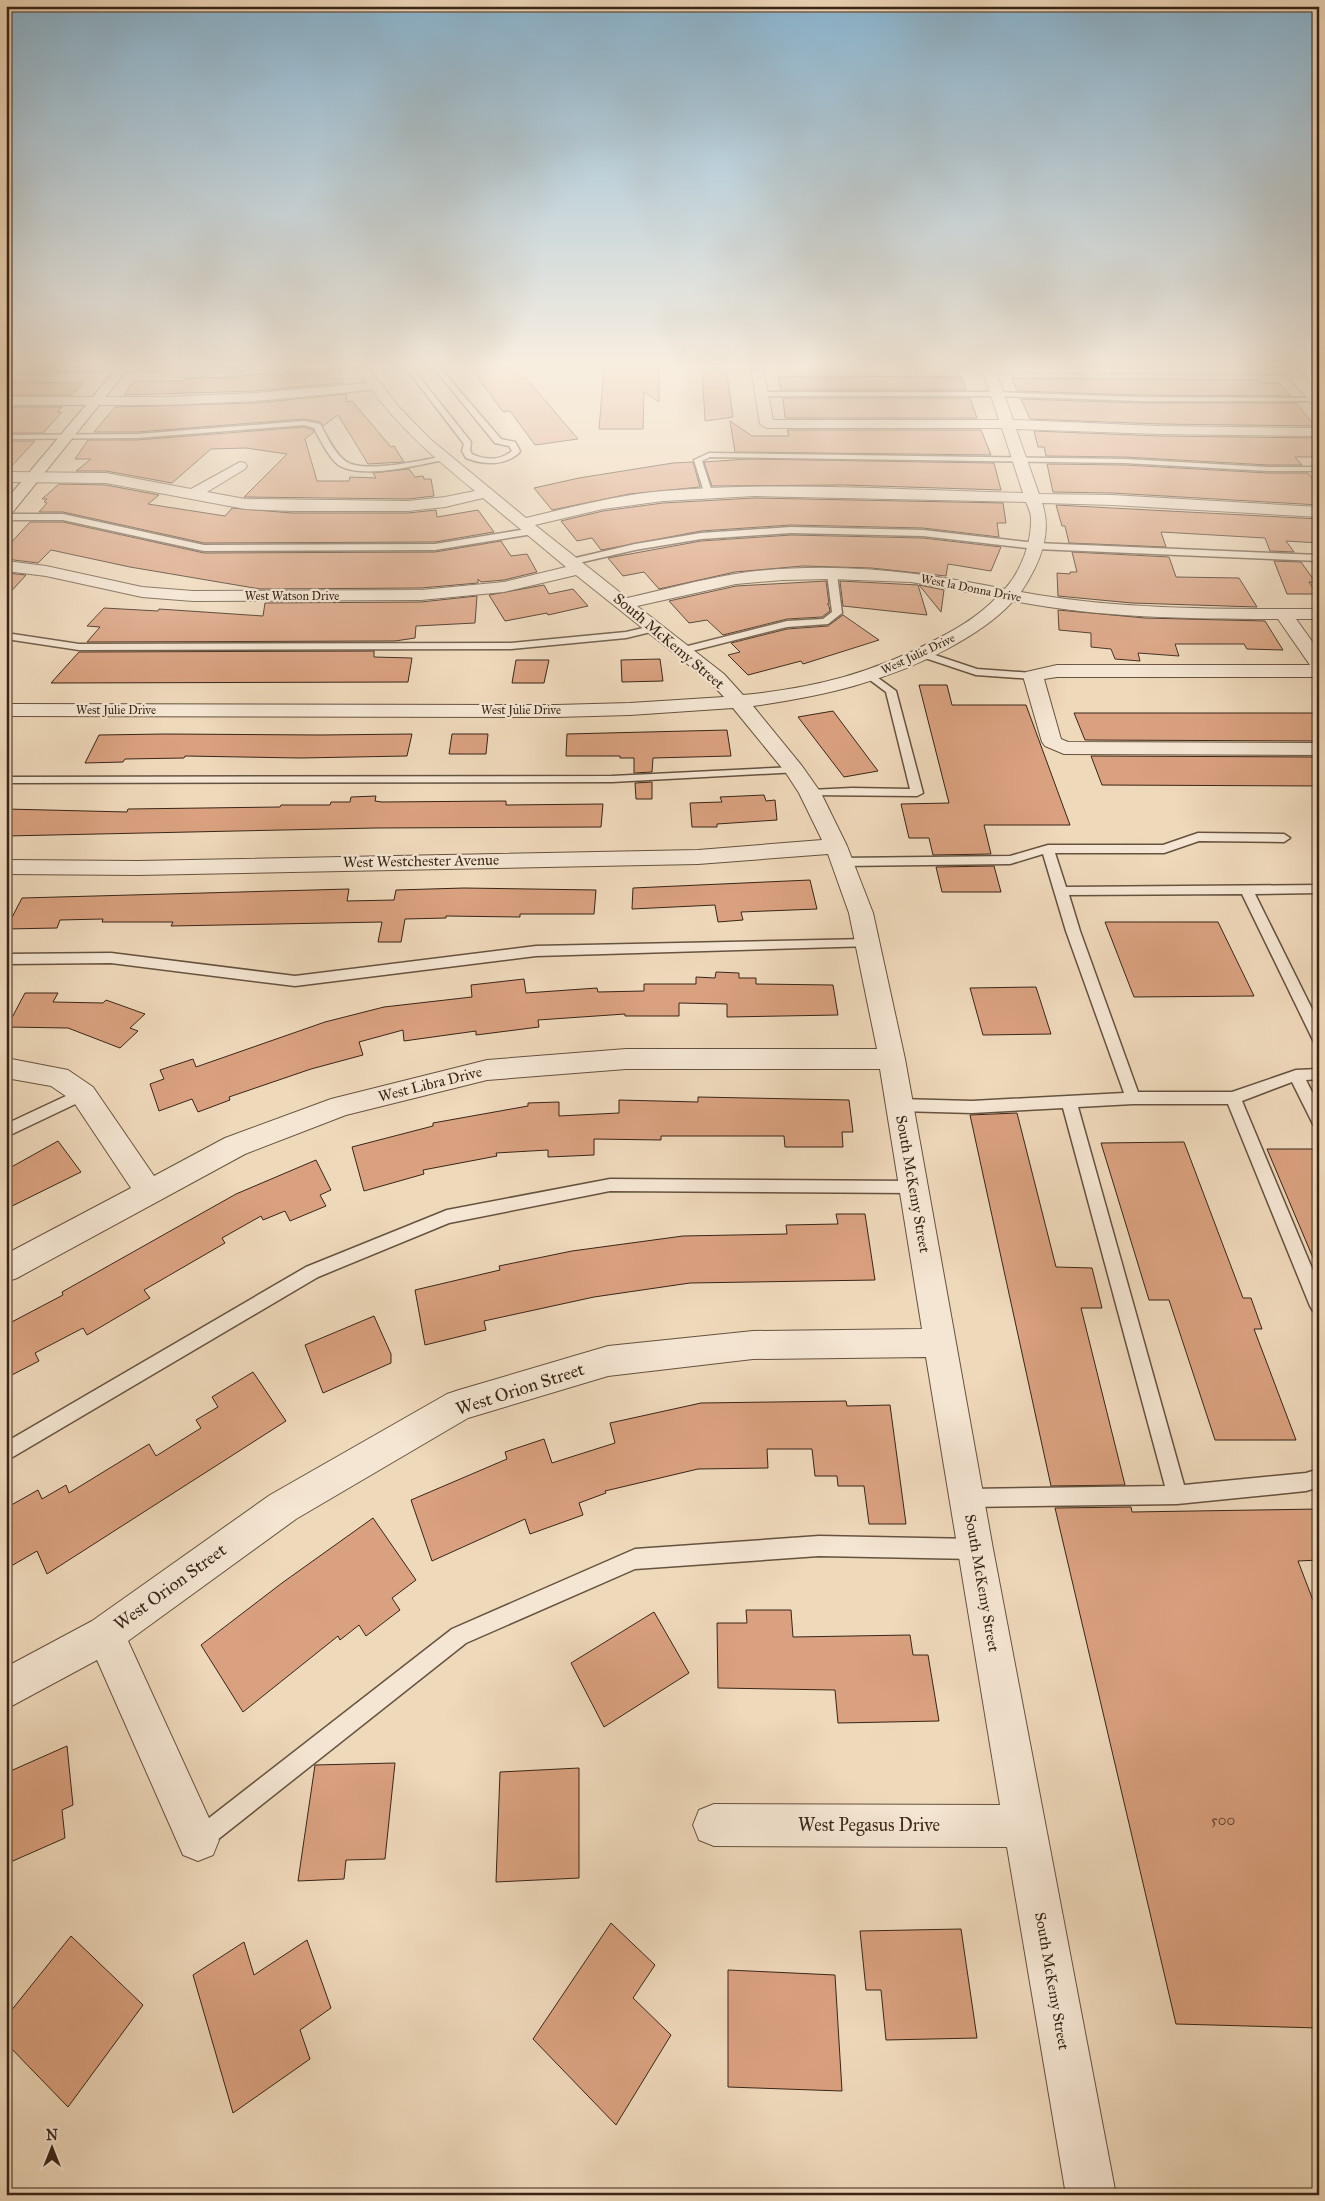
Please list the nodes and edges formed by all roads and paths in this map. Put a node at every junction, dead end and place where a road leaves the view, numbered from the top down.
1 (38, 471) edge
2 (232, 471) edge
3 (460, 471) edge
4 (701, 471) edge
5 (1023, 471) edge
6 (6, 477) edge
7 (33, 477) junction
8 (486, 492) junction
9 (708, 492) junction
10 (192, 495) junction
11 (1032, 497) junction
12 (6, 510) edge
13 (1319, 512) edge
14 (6, 517) edge
15 (528, 527) junction
16 (1036, 546) junction
17 (1319, 558) edge
18 (6, 566) edge
19 (575, 566) junction
20 (832, 574) junction
21 (1009, 596) junction
22 (626, 604) junction
23 (1283, 614) junction
24 (1319, 614) edge
25 (656, 628) junction
26 (6, 636) edge
27 (684, 650) junction
28 (923, 654) junction
29 (1319, 664) edge
30 (1319, 671) edge
31 (870, 675) junction
32 (1032, 676) junction
33 (740, 703) junction
34 (6, 710) edge
35 (1319, 750) edge
36 (6, 780) edge
37 (802, 782) junction
38 (1284, 838) dead end
39 (1048, 849) junction
40 (839, 854) junction
41 (6, 867) edge
42 (1319, 889) edge
43 (1247, 890) junction
44 (1061, 891) junction
45 (868, 944) junction
46 (6, 958) edge
47 (1319, 1038) edge
48 (892, 1058) junction
49 (6, 1068) edge
50 (1319, 1074) edge
51 (1296, 1075) junction
52 (83, 1094) junction
53 (1133, 1098) junction
54 (1233, 1098) junction
55 (1069, 1101) junction
56 (899, 1105) junction
57 (1319, 1122) edge
58 (6, 1131) edge
59 (914, 1188) junction
60 (150, 1193) junction
61 (6, 1269) edge
62 (1319, 1306) edge
63 (940, 1343) junction
64 (6, 1452) edge
65 (1319, 1478) edge
66 (1177, 1495) junction
67 (967, 1498) junction
68 (975, 1549) junction
69 (105, 1634) junction
70 (6, 1689) edge
71 (714, 1825) dead end
72 (1024, 1826) junction
73 (198, 1840) joint
74 (1091, 2195) edge

1 - 7 street
2 - 10 street
3 - 8 street, South McKemy Street
4 - 9 lane
5 - 11 street, West Julie Drive
6 - 7 street
7 - 10 street
7 - 12 street
8 - 10 street
8 - 15 street, South McKemy Street
9 - 11 street
9 - 15 street
11 - 13 street
11 - 16 street, West Julie Drive
14 - 15 lane
15 - 19 street, South McKemy Street
16 - 17 lane
16 - 19 lane
16 - 21 street, West Julie Drive
18 - 19 street, West Watson Drive
19 - 22 street, South McKemy Street
20 - 21 street, West la Donna Drive
20 - 22 street, West la Donna Drive
20 - 27 lane
21 - 23 street, West la Donna Drive
21 - 28 street, West Julie Drive
22 - 25 street, South McKemy Street
23 - 24 street, West la Donna Drive
23 - 29 street
25 - 26 lane
25 - 27 street, South McKemy Street
27 - 33 street, South McKemy Street
28 - 31 street, West Julie Drive
28 - 32 lane
30 - 32 street
31 - 33 street, West Julie Drive
31 - 37 lane
32 - 35 street
33 - 34 street, West Julie Drive
33 - 37 street, South McKemy Street
36 - 37 lane
37 - 40 street, South McKemy Street
38 - 39 lane
39 - 40 lane
39 - 44 lane
40 - 41 street, West Westchester Avenue
40 - 45 street, South McKemy Street
42 - 43 lane
43 - 44 lane
43 - 47 lane
44 - 53 lane
45 - 46 lane
45 - 48 street, South McKemy Street
48 - 56 street, South McKemy Street
48 - 60 street, West Libra Drive
49 - 52 street
50 - 51 lane
51 - 54 lane
51 - 57 lane
52 - 58 lane
52 - 60 street
53 - 54 lane
53 - 55 lane
54 - 62 lane
55 - 56 lane
55 - 66 lane
56 - 59 street, South McKemy Street
59 - 63 street, South McKemy Street
59 - 64 lane
60 - 61 street, West Libra Drive
63 - 67 street, South McKemy Street
63 - 69 street, West Orion Street
65 - 66 lane
66 - 67 lane
67 - 68 street, South McKemy Street
68 - 72 street, South McKemy Street
68 - 73 lane
69 - 70 street, West Orion Street
69 - 73 street, West Orion Street
71 - 72 street, West Pegasus Drive
72 - 74 street, South McKemy Street

